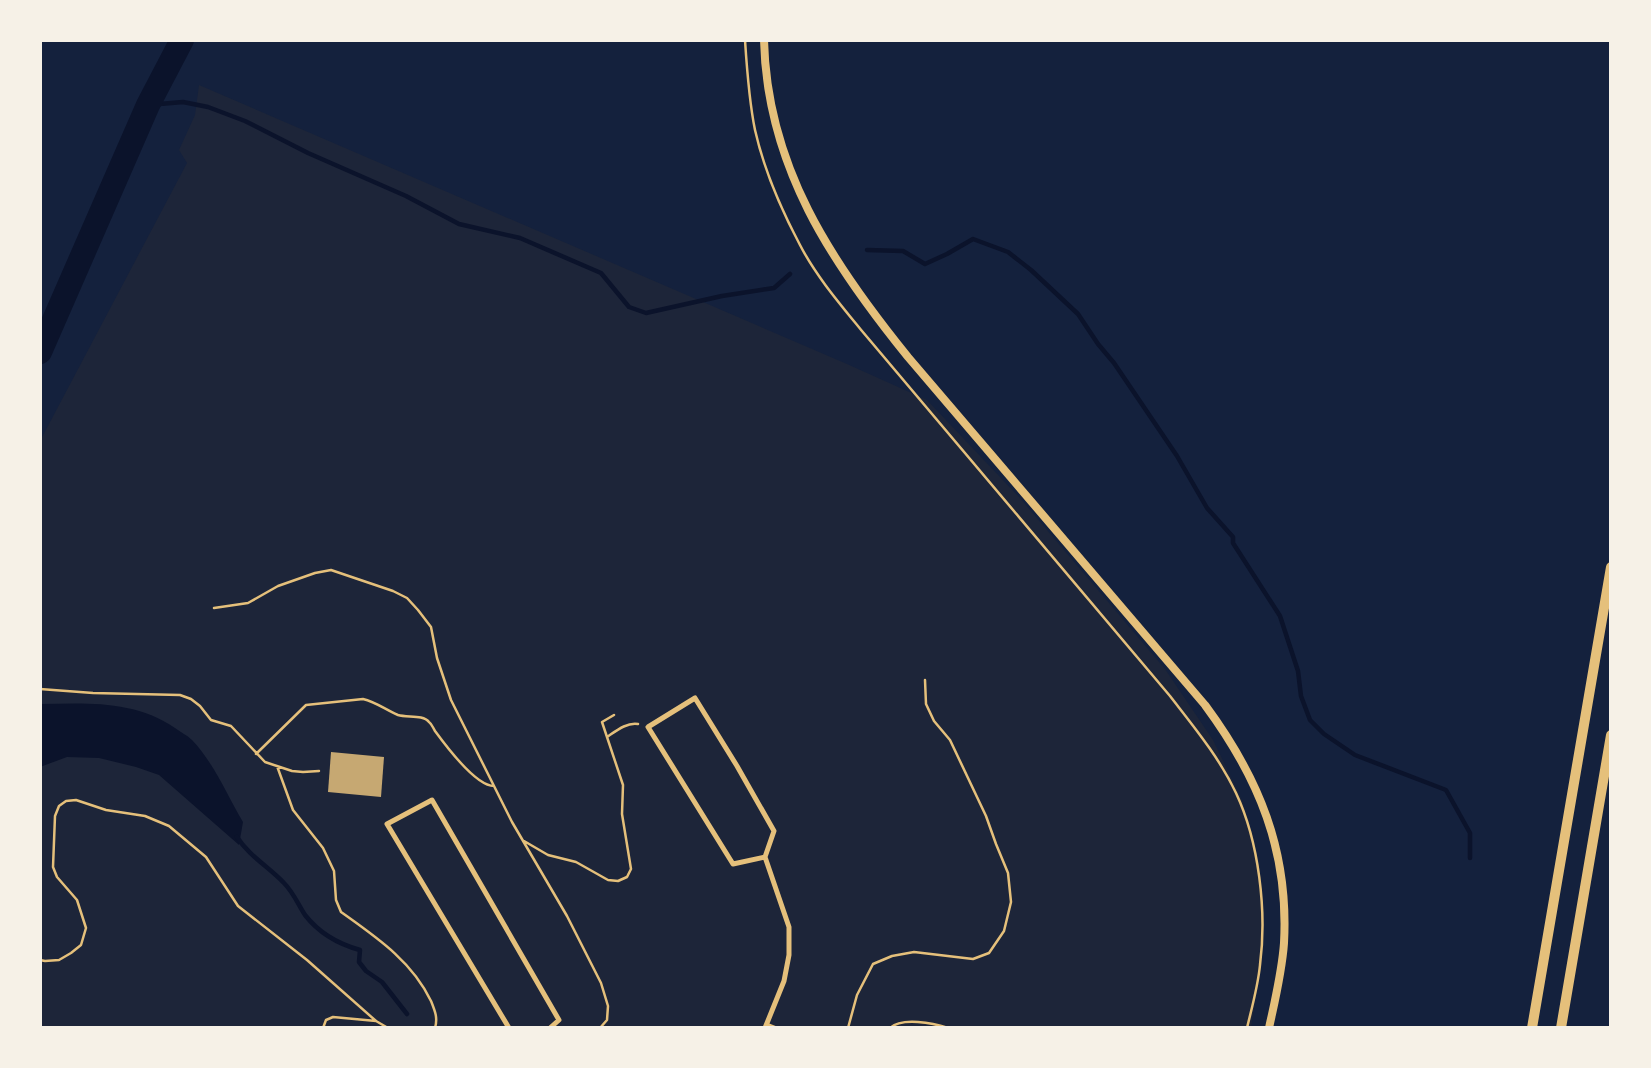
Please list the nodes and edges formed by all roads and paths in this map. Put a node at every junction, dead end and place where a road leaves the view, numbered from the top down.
1 (745, 40) edge
2 (764, 40) edge
3 (1611, 567) edge
4 (214, 608) dead end
5 (925, 680) dead end
6 (40, 689) edge
7 (614, 715) dead end
8 (648, 727) junction
9 (1611, 735) edge
10 (607, 737) junction
11 (256, 754) junction
12 (277, 766) junction
13 (319, 771) dead end
14 (494, 786) junction
15 (522, 839) junction
16 (765, 857) junction
17 (40, 960) edge
18 (376, 1021) junction
19 (766, 1026) edge
20 (323, 1028) edge
21 (388, 1028) edge
22 (435, 1028) edge
23 (509, 1028) edge
24 (550, 1028) edge
25 (600, 1028) edge
26 (777, 1028) edge
27 (848, 1028) edge
28 (890, 1028) edge
29 (948, 1028) edge
30 (1247, 1028) edge
31 (1269, 1028) edge
32 (1532, 1028) edge
33 (1560, 1028) edge

1 - 30 path
2 - 31 main road
3 - 32 highway
4 - 14 path
5 - 27 lane
6 - 11 path
7 - 10 path
8 - 10 path
8 - 16 street
8 - 16 street
9 - 33 highway
10 - 15 path
11 - 12 path
11 - 14 path
12 - 13 path
12 - 22 path
14 - 15 path
15 - 25 path
16 - 19 street
17 - 18 path
18 - 20 path
18 - 21 path
19 - 26 lane
23 - 24 street
28 - 29 lane

